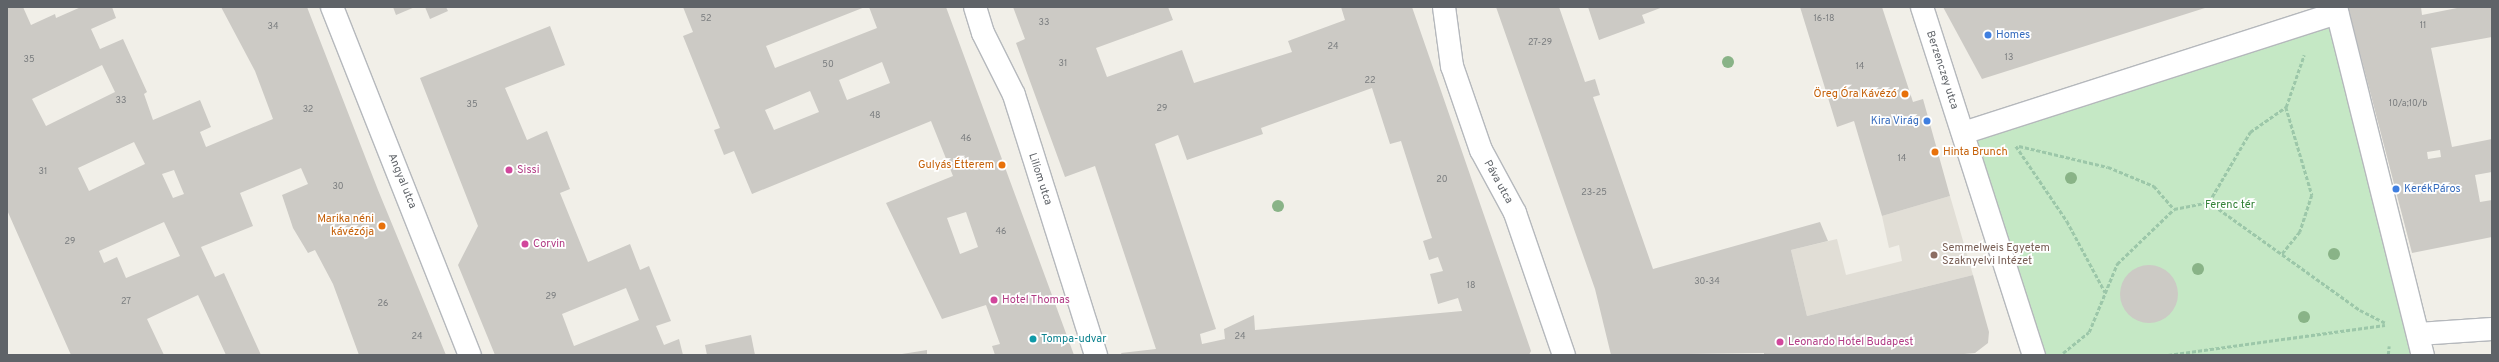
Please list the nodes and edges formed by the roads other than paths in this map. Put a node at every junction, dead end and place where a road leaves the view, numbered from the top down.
1 (332, 7) edge
2 (975, 7) edge
3 (1444, 7) edge
4 (1922, 7) edge
5 (2336, 10) edge
6 (1963, 133) junction
7 (2492, 329) edge
8 (2418, 334) junction
9 (470, 355) edge
10 (1096, 355) edge
11 (1564, 355) edge
12 (2034, 355) edge
13 (2423, 355) edge

1 - 9 street, Angyal utca
2 - 10 street, Liliom utca
3 - 11 street, Páva utca
4 - 6 street, Berzenczey utca
5 - 6 street
5 - 8 street
6 - 12 street
7 - 8 street
8 - 13 street

